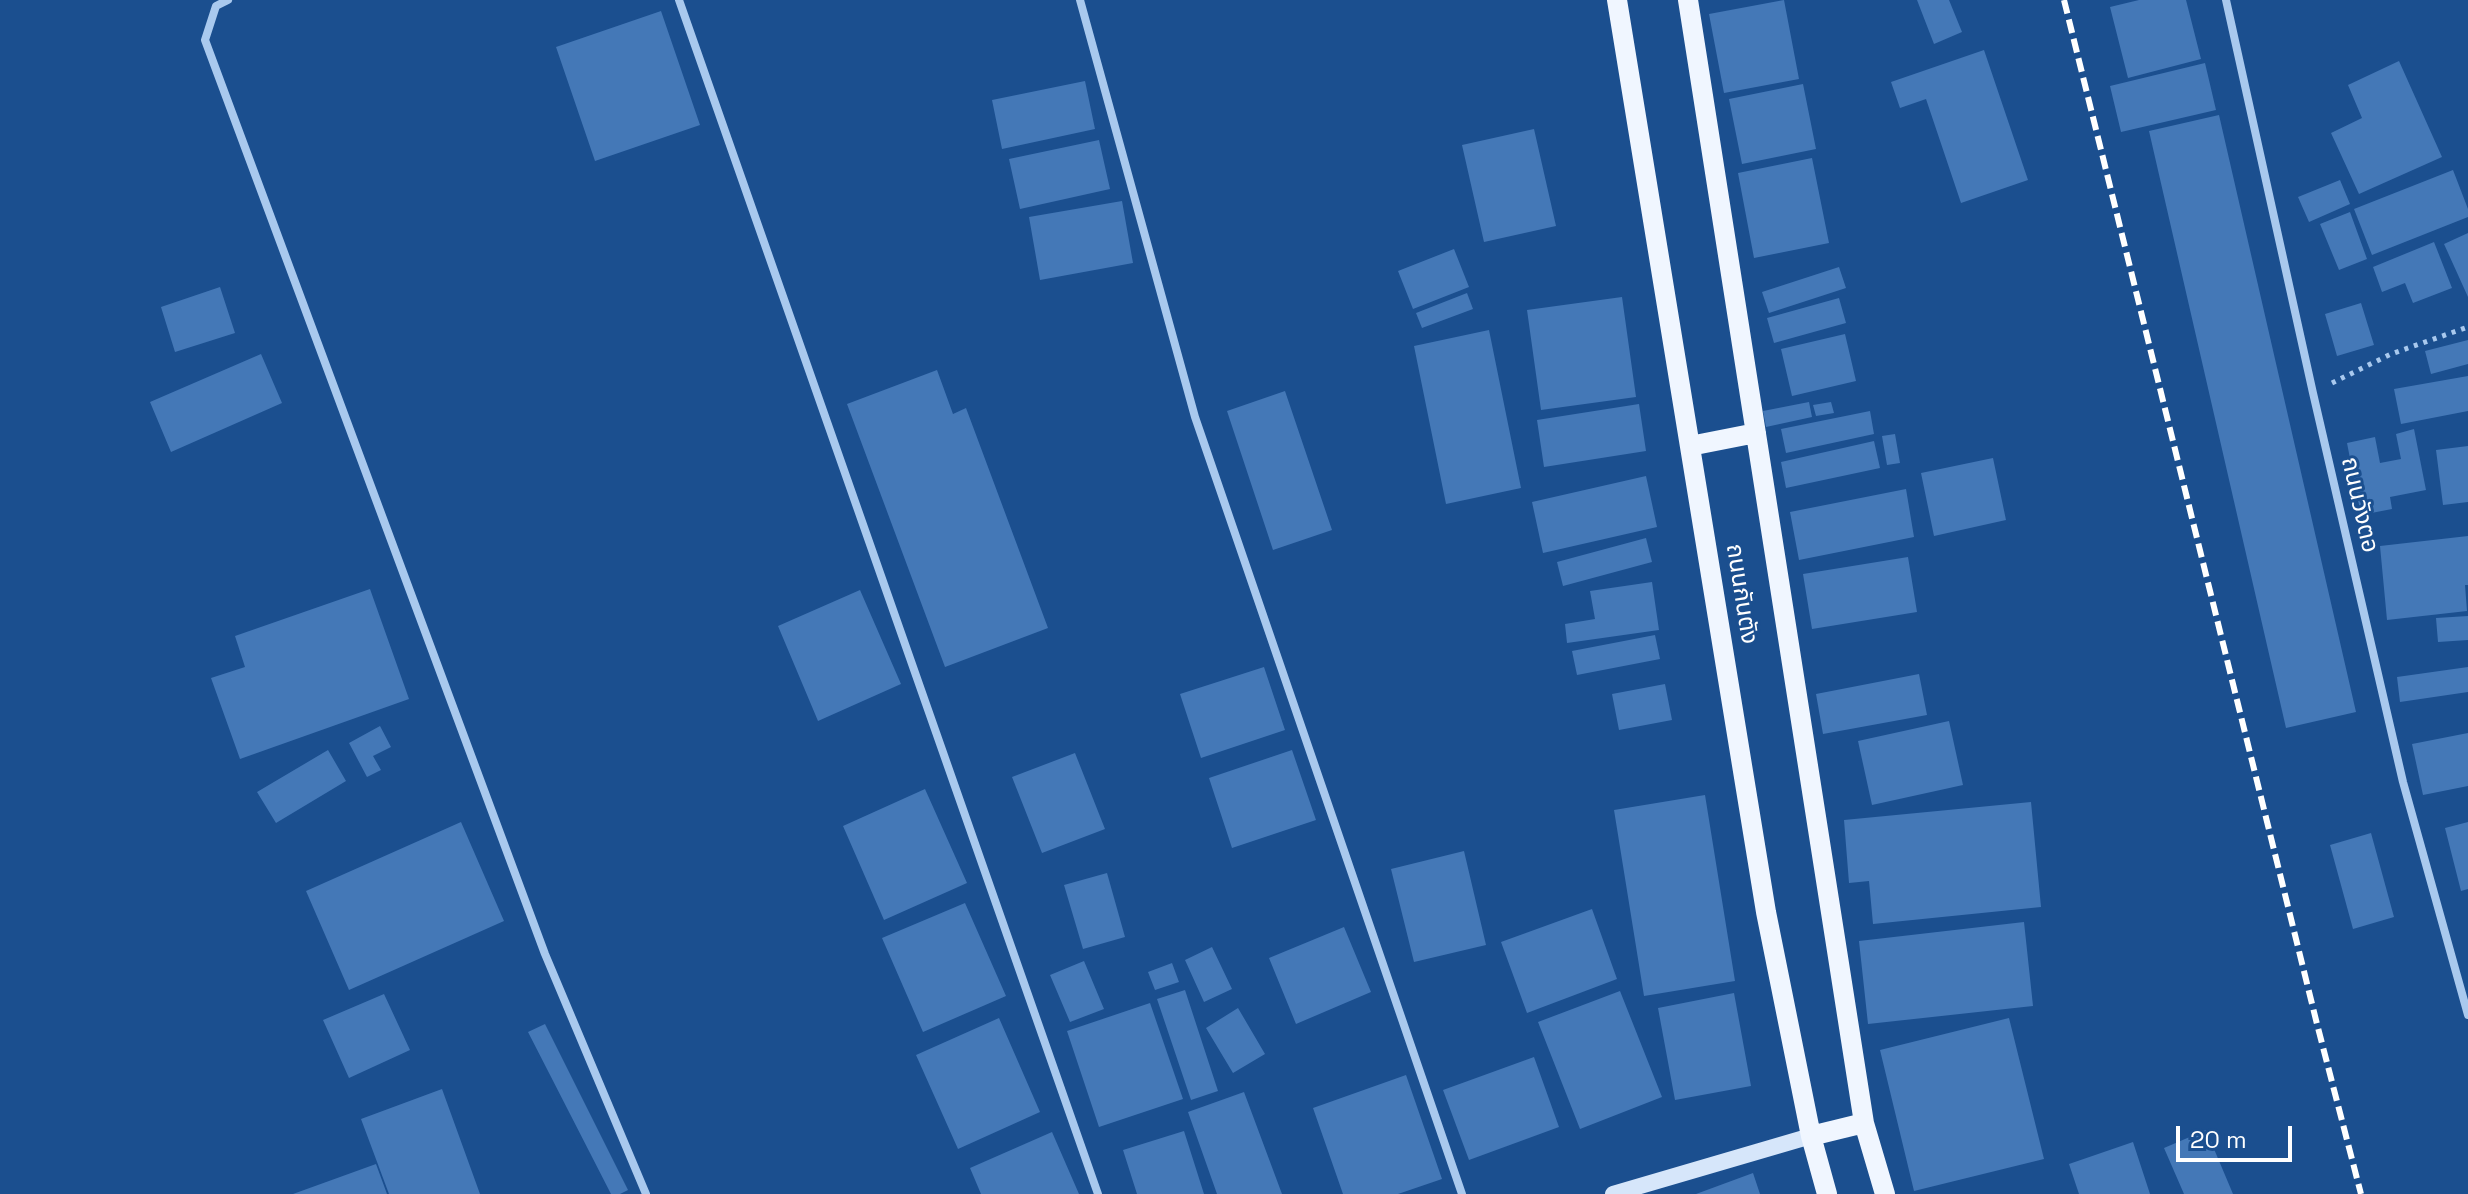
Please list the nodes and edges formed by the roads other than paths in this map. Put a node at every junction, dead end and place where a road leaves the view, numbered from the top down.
1 (228, 0) edge
2 (679, 0) edge
3 (1080, 0) edge
4 (1617, 0) edge
5 (1688, 0) edge
6 (2226, 0) edge
7 (1756, 433) junction
8 (1690, 446) junction
9 (2468, 1015) edge
10 (1864, 1123) junction
11 (1811, 1136) junction
12 (646, 1194) edge
13 (1098, 1194) edge
14 (1462, 1194) edge
15 (1613, 1194) edge
16 (1827, 1194) edge
17 (1885, 1194) edge

1 - 12 street
2 - 13 street
3 - 14 street
4 - 8 main road, ถนนกันตัง
5 - 7 main road, ถนนกันตัง
6 - 9 street, ถนนวังตอ
7 - 8 main road
7 - 10 main road, ถนนกันตัง
8 - 11 main road, ถนนกันตัง
10 - 11 main road
10 - 17 main road, ถนนกันตัง
11 - 15 street
11 - 16 main road, ถนนกันตัง

